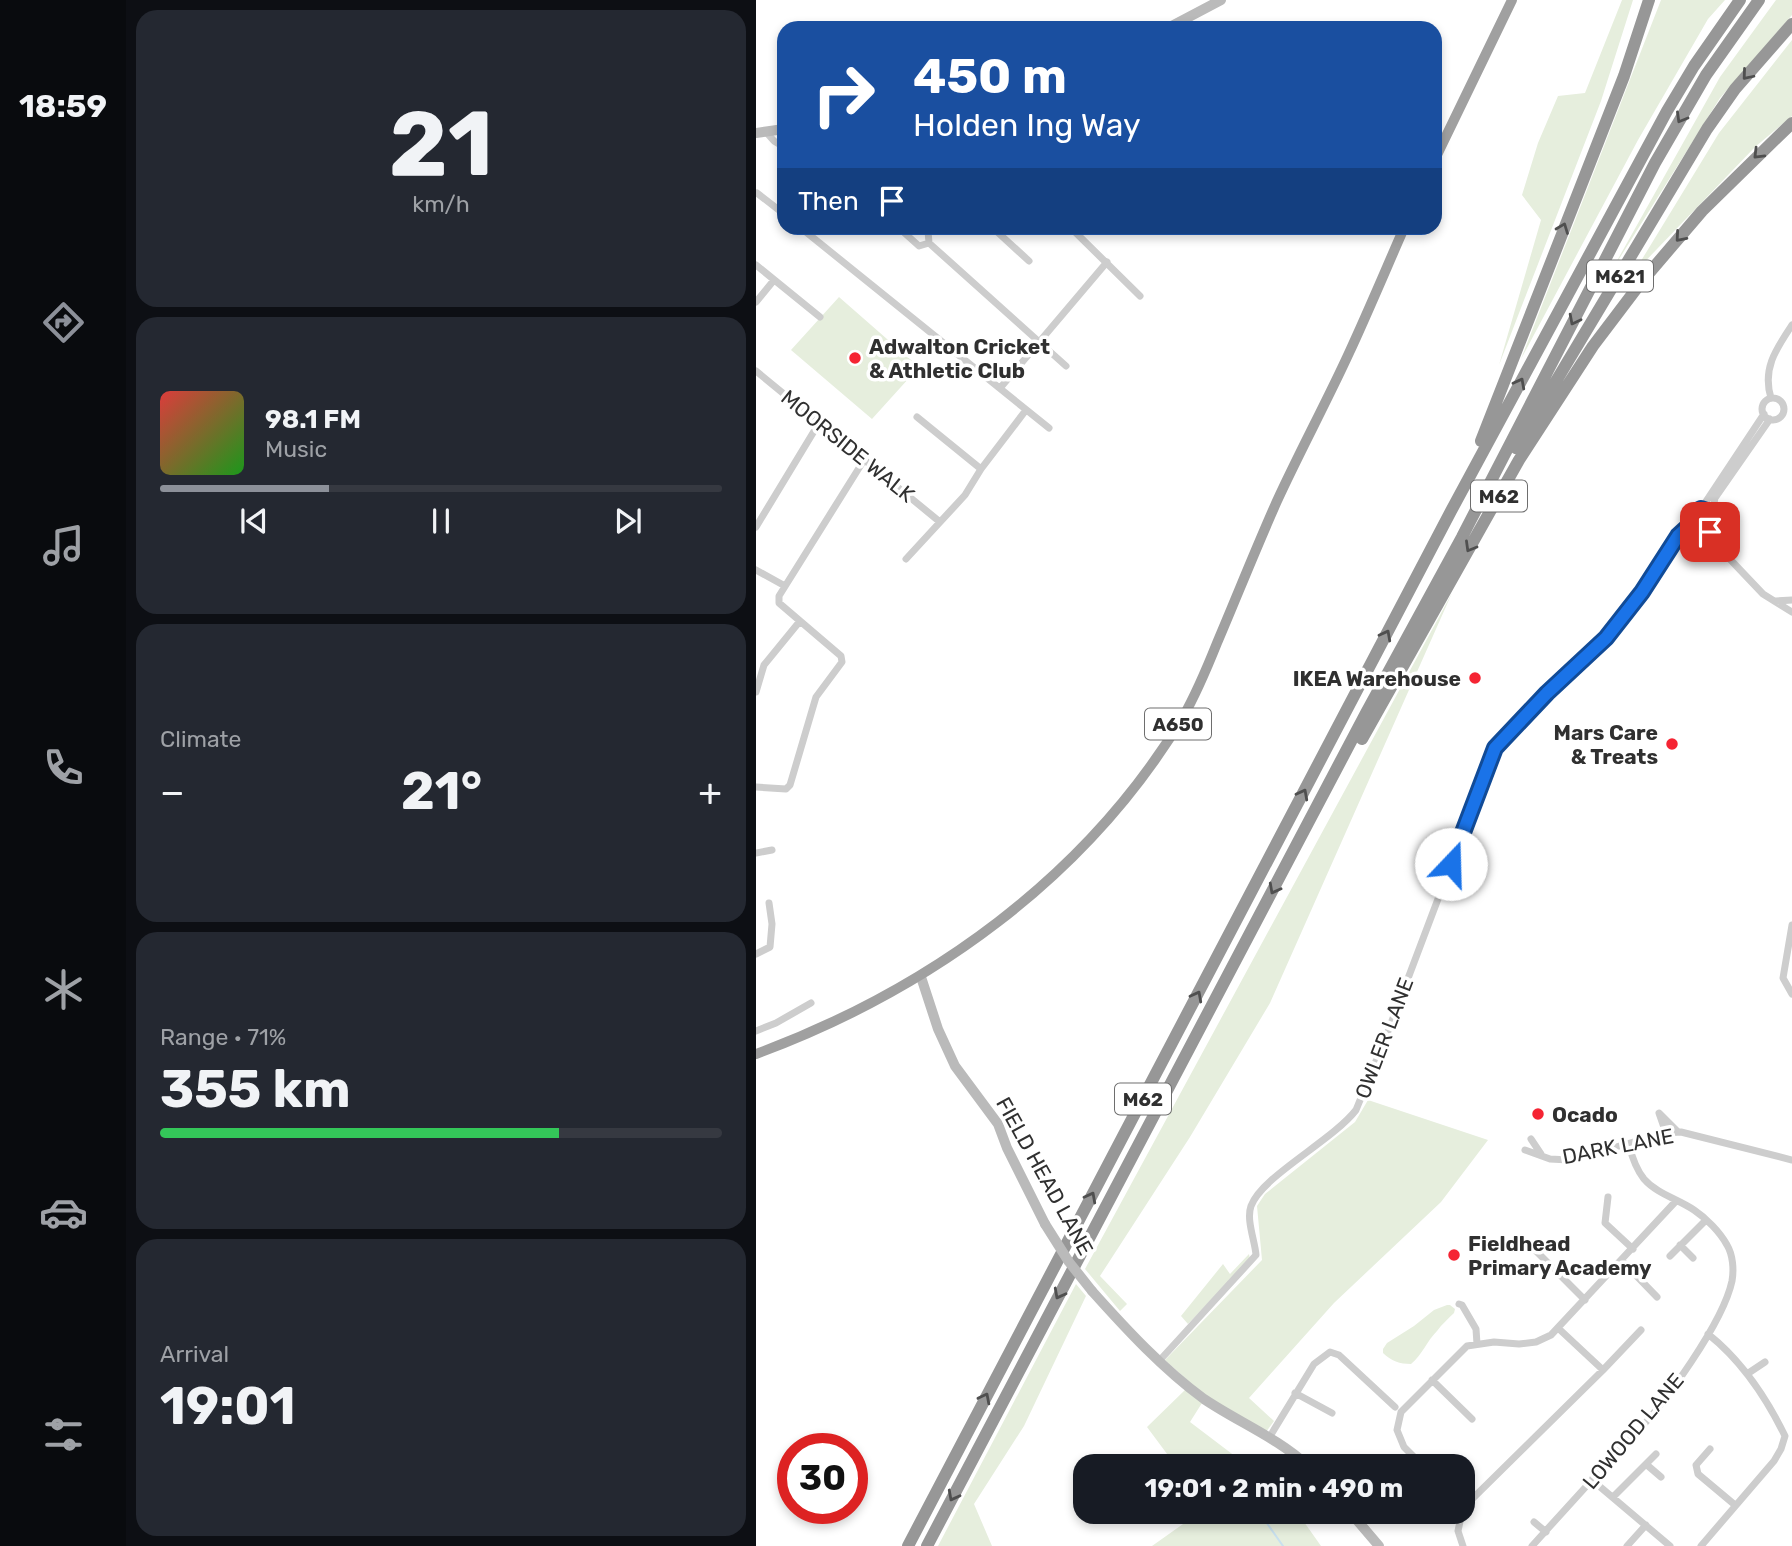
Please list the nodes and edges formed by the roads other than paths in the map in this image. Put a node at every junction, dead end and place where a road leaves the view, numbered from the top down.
1 (1222, 0) edge
2 (1512, 0) edge
3 (1651, 0) edge
4 (1740, 0) edge
5 (1759, 0) edge
6 (1182, 21) edge
7 (1792, 24) edge
8 (1792, 123) edge
9 (761, 132) edge
10 (777, 144) edge
11 (1442, 145) edge
12 (757, 193) edge
13 (777, 209) edge
14 (810, 235) edge
15 (907, 235) edge
16 (928, 235) edge
17 (1001, 235) edge
18 (1078, 235) edge
19 (1401, 235) edge
20 (929, 243) junction
21 (1029, 261) dead end
22 (1107, 262) junction
23 (756, 265) edge
24 (774, 280) junction
25 (1140, 296) dead end
26 (756, 302) edge
27 (820, 317) dead end
28 (1792, 325) edge
29 (1039, 342) junction
30 (1066, 366) dead end
31 (756, 371) edge
32 (1001, 387) junction
33 (1771, 398) junction
34 (1781, 401) junction
35 (1792, 406) edge
36 (1026, 410) junction
37 (1792, 416) edge
38 (917, 417) dead end
39 (1767, 417) junction
40 (1779, 418) junction
41 (819, 423) junction
42 (1049, 428) dead end
43 (864, 460) junction
44 (1738, 465) junction
45 (981, 468) junction
46 (1725, 472) junction
47 (1464, 486) junction
48 (1701, 509) junction
49 (1712, 513) junction
50 (940, 522) junction
51 (756, 527) edge
52 (1692, 528) junction
53 (1710, 532) junction
54 (1462, 537) junction
55 (906, 559) dead end
56 (756, 570) edge
57 (785, 586) junction
58 (1792, 600) edge
59 (1775, 602) junction
60 (1792, 612) edge
61 (800, 621) junction
62 (756, 692) edge
63 (756, 788) edge
64 (1306, 828) junction
65 (772, 850) dead end
66 (756, 853) edge
67 (769, 902) dead end
68 (1792, 925) edge
69 (770, 947) junction
70 (777, 953) dead end
71 (756, 954) edge
72 (921, 976) junction
73 (1792, 994) edge
74 (811, 1003) dead end
75 (756, 1031) edge
76 (756, 1054) edge
77 (1678, 1132) junction
78 (1666, 1133) junction
79 (1531, 1139) dead end
80 (1629, 1145) junction
81 (1525, 1150) dead end
82 (1541, 1154) junction
83 (1792, 1160) edge
84 (1608, 1197) dead end
85 (1676, 1201) junction
86 (1706, 1220) junction
87 (1680, 1245) junction
88 (1633, 1249) junction
89 (1535, 1250) dead end
90 (1670, 1256) dead end
91 (1693, 1258) dead end
92 (1622, 1261) junction
93 (1657, 1297) dead end
94 (1585, 1300) junction
95 (1459, 1304) dead end
96 (1558, 1328) junction
97 (1641, 1330) dead end
98 (1708, 1334) junction
99 (1477, 1344) junction
100 (1160, 1360) junction
101 (1765, 1362) dead end
102 (1603, 1370) junction
103 (1746, 1374) junction
104 (1432, 1380) junction
105 (1295, 1393) junction
106 (1395, 1407) dead end
107 (1332, 1413) dead end
108 (1472, 1419) dead end
109 (1789, 1436) edge
110 (1269, 1438) junction
111 (1710, 1449) dead end
112 (1291, 1454) edge
113 (1411, 1454) edge
114 (1656, 1454) dead end
115 (1647, 1465) junction
116 (1661, 1477) dead end
117 (1592, 1480) junction
118 (1475, 1497) edge
119 (1613, 1497) junction
120 (1735, 1505) junction
121 (1534, 1522) dead end
122 (1360, 1524) edge
123 (1459, 1524) edge
124 (1646, 1525) junction
125 (1546, 1532) junction
126 (908, 1546) edge
127 (927, 1546) edge
128 (1379, 1546) edge
129 (1463, 1546) edge
130 (1532, 1546) edge
131 (1627, 1546) edge
132 (1670, 1546) edge
133 (1701, 1546) edge

1 - 6 main road
2 - 11 highway
47 -> 3 highway
47 -> 4 highway, M62
5 -> 54 highway, M62
7 -> 54 highway, M621
8 -> 64 highway, M62
9 - 10 street
12 - 13 street
14 - 32 street
15 - 20 street
16 - 20 street
17 - 21 street
18 - 22 street
19 - 72 highway, A650
20 - 29 street
22 - 25 street
22 - 29 street
23 - 24 street
24 - 26 street
24 - 27 street
28 - 33 street
29 - 30 street
29 - 32 street
31 - 41 street, MOORSIDE WALK
32 - 36 street
33 - 34 street
33 - 39 street
34 - 35 street
34 - 40 street
36 - 42 street
36 - 45 street
37 - 40 street
38 - 45 street
39 - 40 street
39 - 44 street
39 - 46 street
41 - 43 street, MOORSIDE WALK
41 - 51 street
43 - 50 street, MOORSIDE WALK
43 - 57 street
44 - 46 street
44 - 49 street
45 - 50 street
46 - 48 street
126 -> 47 highway, M62
48 - 49 street
48 - 52 street
49 - 53 street
50 - 55 street
52 - 53 street
52 - 100 street, OWLER LANE
53 - 59 street
54 - 64 highway, M62
56 - 57 street
57 - 61 street
58 - 59 street
59 - 60 street
61 - 62 street
61 - 63 street
64 -> 127 highway, M62
65 - 66 street
67 - 69 street
68 - 73 street
69 - 70 street
69 - 71 street
72 - 76 highway, A650
72 - 100 main road, FIELD HEAD LANE, bridge
74 - 75 street
77 - 78 street, DARK LANE
77 - 78 street
77 - 83 street, DARK LANE
78 - 80 street, DARK LANE
79 - 82 street
80 - 82 street, DARK LANE
80 - 85 street, LOWOOD LANE
81 - 82 street, DARK LANE
84 - 88 street
85 - 86 street, LOWOOD LANE
85 - 88 street
86 - 87 street
86 - 98 street, LOWOOD LANE
87 - 90 street
87 - 91 street
88 - 92 street
89 - 94 street
92 - 93 street
92 - 94 street
94 - 96 street
95 - 99 street
96 - 99 street
96 - 102 street
97 - 102 street
98 - 103 street
98 - 117 street, LOWOOD LANE
99 - 104 street
100 - 110 main road, FIELD HEAD LANE
101 - 103 street
102 - 118 street
103 - 109 street
104 - 108 street
104 - 113 street
105 - 106 street
105 - 107 street
105 - 110 street
109 - 120 street
110 - 112 main road, FIELD HEAD LANE
111 - 120 street
114 - 115 street
115 - 116 street
115 - 119 street
117 - 119 street
117 - 125 street, LOWOOD LANE
119 - 124 street
120 - 133 street
121 - 125 street
122 - 128 main road
123 - 129 street
124 - 131 street
124 - 132 street
125 - 130 street, LOWOOD LANE

